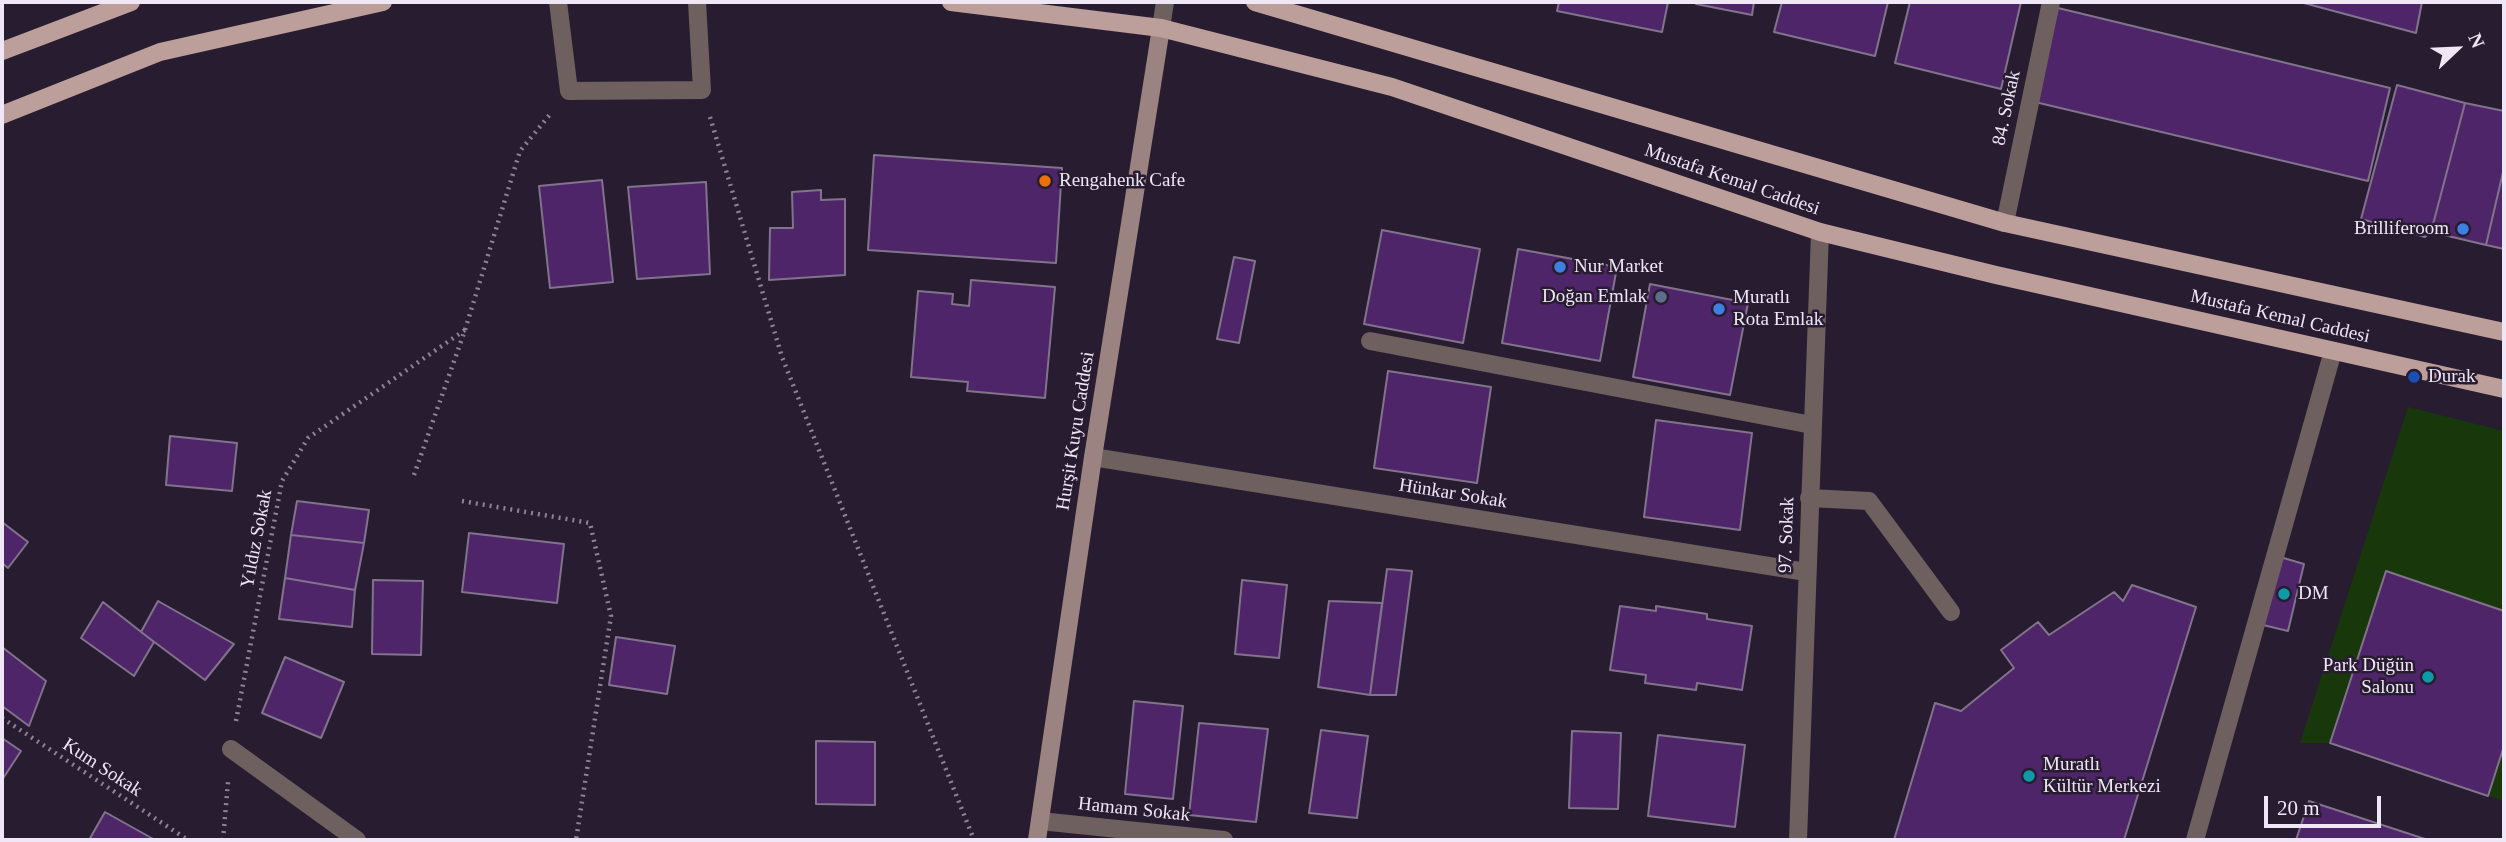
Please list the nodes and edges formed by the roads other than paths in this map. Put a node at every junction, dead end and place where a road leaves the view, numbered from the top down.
1 (131, 2) edge
2 (383, 2) edge
3 (558, 2) edge
4 (696, 2) edge
5 (951, 2) edge
6 (1165, 2) edge
7 (1255, 2) edge
8 (2050, 2) edge
9 (1161, 28) junction
10 (2, 51) edge
11 (2, 115) edge
12 (2006, 223) junction
13 (1820, 232) junction
14 (2504, 332) edge
15 (1370, 341) dead end
16 (2333, 351) junction
17 (2504, 389) edge
18 (1812, 425) junction
19 (1093, 457) junction
20 (1809, 498) junction
21 (1806, 572) junction
22 (1951, 612) dead end
23 (231, 749) road end
24 (1040, 821) junction
25 (357, 840) edge
26 (1037, 840) edge
27 (1224, 840) edge
28 (1798, 840) edge
29 (2195, 840) edge

1 - 10 main road
2 - 11 main road
3 - 4 street
5 - 9 main road, Mustafa Kemal Caddesi
6 - 9 street
7 - 12 main road, Mustafa Kemal Caddesi
8 - 12 street, 84. Sokak
9 - 13 main road, Mustafa Kemal Caddesi
9 - 19 street, Hurşit Kuyu Caddesi
12 - 14 main road, Mustafa Kemal Caddesi
13 - 16 main road, Mustafa Kemal Caddesi
13 - 18 street, 97. Sokak
15 - 18 street
16 - 17 main road, Mustafa Kemal Caddesi
16 - 29 street
18 - 20 street, 97. Sokak
19 - 21 street, Hünkar Sokak
19 - 24 street, Hurşit Kuyu Caddesi
20 - 21 street, 97. Sokak
20 - 22 street
21 - 28 street, 97. Sokak
23 - 25 street
24 - 26 street, Hurşit Kuyu Caddesi
24 - 27 street, Hamam Sokak

